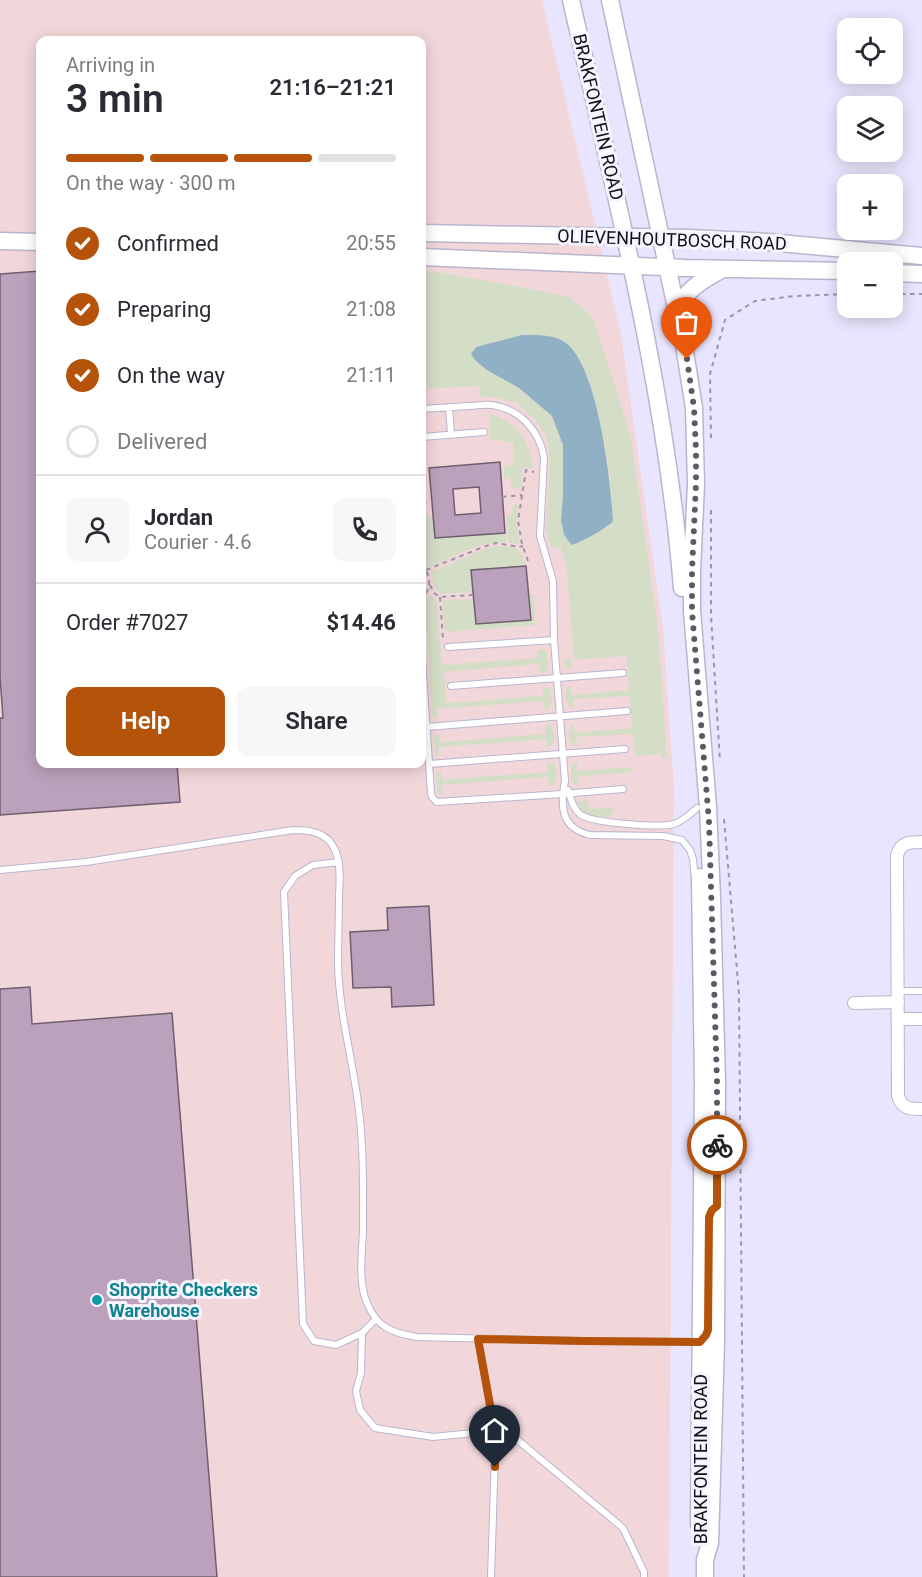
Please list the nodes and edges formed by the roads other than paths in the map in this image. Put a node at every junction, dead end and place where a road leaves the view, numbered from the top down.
1 (571, 0) edge
2 (610, 0) edge
3 (0, 233) edge
4 (426, 233) edge
5 (36, 234) edge
6 (624, 237) junction
7 (661, 238) junction
8 (0, 241) edge
9 (36, 242) edge
10 (922, 256) edge
11 (426, 257) edge
12 (631, 266) junction
13 (668, 267) junction
14 (723, 269) junction
15 (837, 271) edge
16 (903, 273) edge
17 (922, 274) edge
18 (676, 307) junction
19 (449, 407) junction
20 (426, 409) edge
21 (484, 432) dead end
22 (451, 434) junction
23 (426, 437) edge
24 (554, 640) junction
25 (448, 646) road end
26 (623, 673) dead end
27 (556, 677) junction
28 (451, 686) dead end
29 (627, 711) dead end
30 (560, 716) junction
31 (426, 717) edge
32 (427, 727) junction
33 (625, 749) dead end
34 (563, 755) junction
35 (429, 764) junction
36 (623, 789) dead end
37 (566, 794) junction
38 (697, 808) junction
39 (922, 842) edge
40 (339, 862) junction
41 (0, 870) edge
42 (701, 898) junction
43 (922, 991) edge
44 (898, 996) junction
45 (854, 1003) dead end
46 (898, 1019) junction
47 (922, 1019) edge
48 (922, 1109) edge
49 (717, 1206) junction
50 (376, 1319) junction
51 (362, 1333) junction
52 (478, 1339) junction
53 (700, 1342) junction
54 (490, 1405) junction
55 (496, 1422) junction
56 (705, 1560) junction
57 (491, 1577) edge
58 (644, 1577) edge
59 (705, 1577) edge

1 - 6 street, BRAKFONTEIN ROAD
2 - 7 street, BRAKFONTEIN ROAD
3 - 5 street
4 - 6 street, OLIEVENHOUTBOSCH ROAD
6 - 7 street, OLIEVENHOUTBOSCH ROAD
6 - 12 street, BRAKFONTEIN ROAD
7 - 10 street, OLIEVENHOUTBOSCH ROAD
7 - 13 street, BRAKFONTEIN ROAD
8 - 9 street
11 - 12 street, OLIEVENHOUTBOSCH ROAD
12 - 13 street, OLIEVENHOUTBOSCH ROAD
12 - 38 street, BRAKFONTEIN ROAD
13 - 14 street, OLIEVENHOUTBOSCH ROAD
13 - 18 street, BRAKFONTEIN ROAD
14 - 15 street, OLIEVENHOUTBOSCH ROAD
14 - 18 street
16 - 17 street
18 - 49 street, BRAKFONTEIN ROAD
19 - 20 lane
19 - 22 lane
19 - 24 lane
21 - 22 lane
22 - 23 lane
24 - 25 lane
24 - 27 lane
26 - 27 lane
27 - 28 lane
27 - 30 lane
29 - 30 lane
30 - 32 lane
30 - 34 lane
31 - 32 lane
32 - 35 lane
33 - 34 lane
34 - 35 lane
34 - 37 lane
35 - 37 lane
36 - 37 lane
37 - 38 lane
37 - 42 lane
38 - 42 street, BRAKFONTEIN ROAD
39 - 44 street
40 - 41 lane
40 - 50 lane
40 - 51 lane
42 - 53 street, BRAKFONTEIN ROAD
43 - 44 lane
44 - 45 street
44 - 46 street
46 - 47 street
46 - 48 street
49 - 53 street
49 - 56 street, BRAKFONTEIN ROAD
50 - 51 lane
50 - 52 lane
51 - 54 lane
52 - 53 lane
52 - 54 lane
53 - 56 street, BRAKFONTEIN ROAD
54 - 55 lane
55 - 57 lane
55 - 58 lane
56 - 59 street, BRAKFONTEIN ROAD

